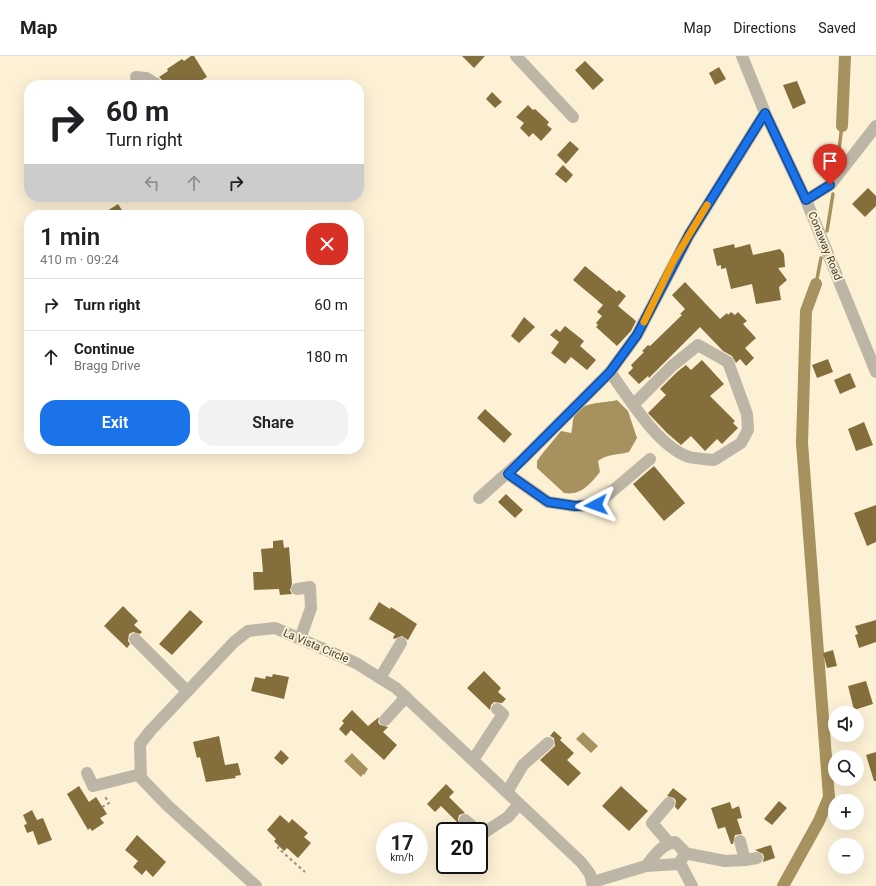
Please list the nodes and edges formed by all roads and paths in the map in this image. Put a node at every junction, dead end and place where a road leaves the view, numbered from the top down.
1 (516, 56) edge
2 (742, 56) edge
3 (136, 77) dead end
4 (149, 80) edge
5 (765, 113) junction
6 (574, 117) dead end
7 (876, 126) edge
8 (806, 200) junction
9 (610, 372) junction
10 (876, 372) edge
11 (634, 404) junction
12 (650, 459) dead end
13 (508, 474) junction
14 (479, 498) dead end
15 (297, 589) dead end
16 (135, 639) dead end
17 (300, 639) junction
18 (401, 643) dead end
19 (380, 678) junction
20 (187, 691) junction
21 (406, 697) junction
22 (497, 709) dead end
23 (385, 720) dead end
24 (548, 743) dead end
25 (473, 760) junction
26 (86, 773) dead end
27 (141, 774) junction
28 (91, 788) junction
29 (507, 792) junction
30 (669, 803) dead end
31 (519, 804) junction
32 (102, 807) dead end
33 (465, 820) dead end
34 (467, 822) edge
35 (488, 830) edge
36 (740, 841) dead end
37 (669, 843) junction
38 (279, 846) dead end
39 (682, 858) junction
40 (757, 858) dead end
41 (745, 860) junction
42 (646, 866) junction
43 (305, 872) dead end
44 (593, 884) edge
45 (256, 886) edge
46 (692, 886) edge

1 - 6 street
2 - 5 street, Conaway Road
3 - 4 street
5 - 8 street, Conaway Road
5 - 9 street
7 - 8 street
8 - 10 street, Conaway Road
9 - 11 street
9 - 13 street
11 - 11 street
12 - 13 street
13 - 14 street
15 - 17 street
16 - 20 street
17 - 19 street, La Vista Circle
17 - 20 street, La Vista Circle
18 - 19 street
19 - 21 street, La Vista Circle
20 - 27 street, La Vista Circle
21 - 23 street
21 - 25 street, La Vista Circle
22 - 25 street
24 - 29 street
25 - 29 street, La Vista Circle
26 - 28 street
27 - 28 street
27 - 45 street
28 - 32 path
29 - 31 street, La Vista Circle
30 - 37 street
31 - 35 street
31 - 44 street, La Vista Circle
33 - 34 street
36 - 41 street
37 - 39 street
37 - 42 street
38 - 43 path
39 - 41 street
39 - 42 street
39 - 46 street
40 - 41 street
42 - 44 street

